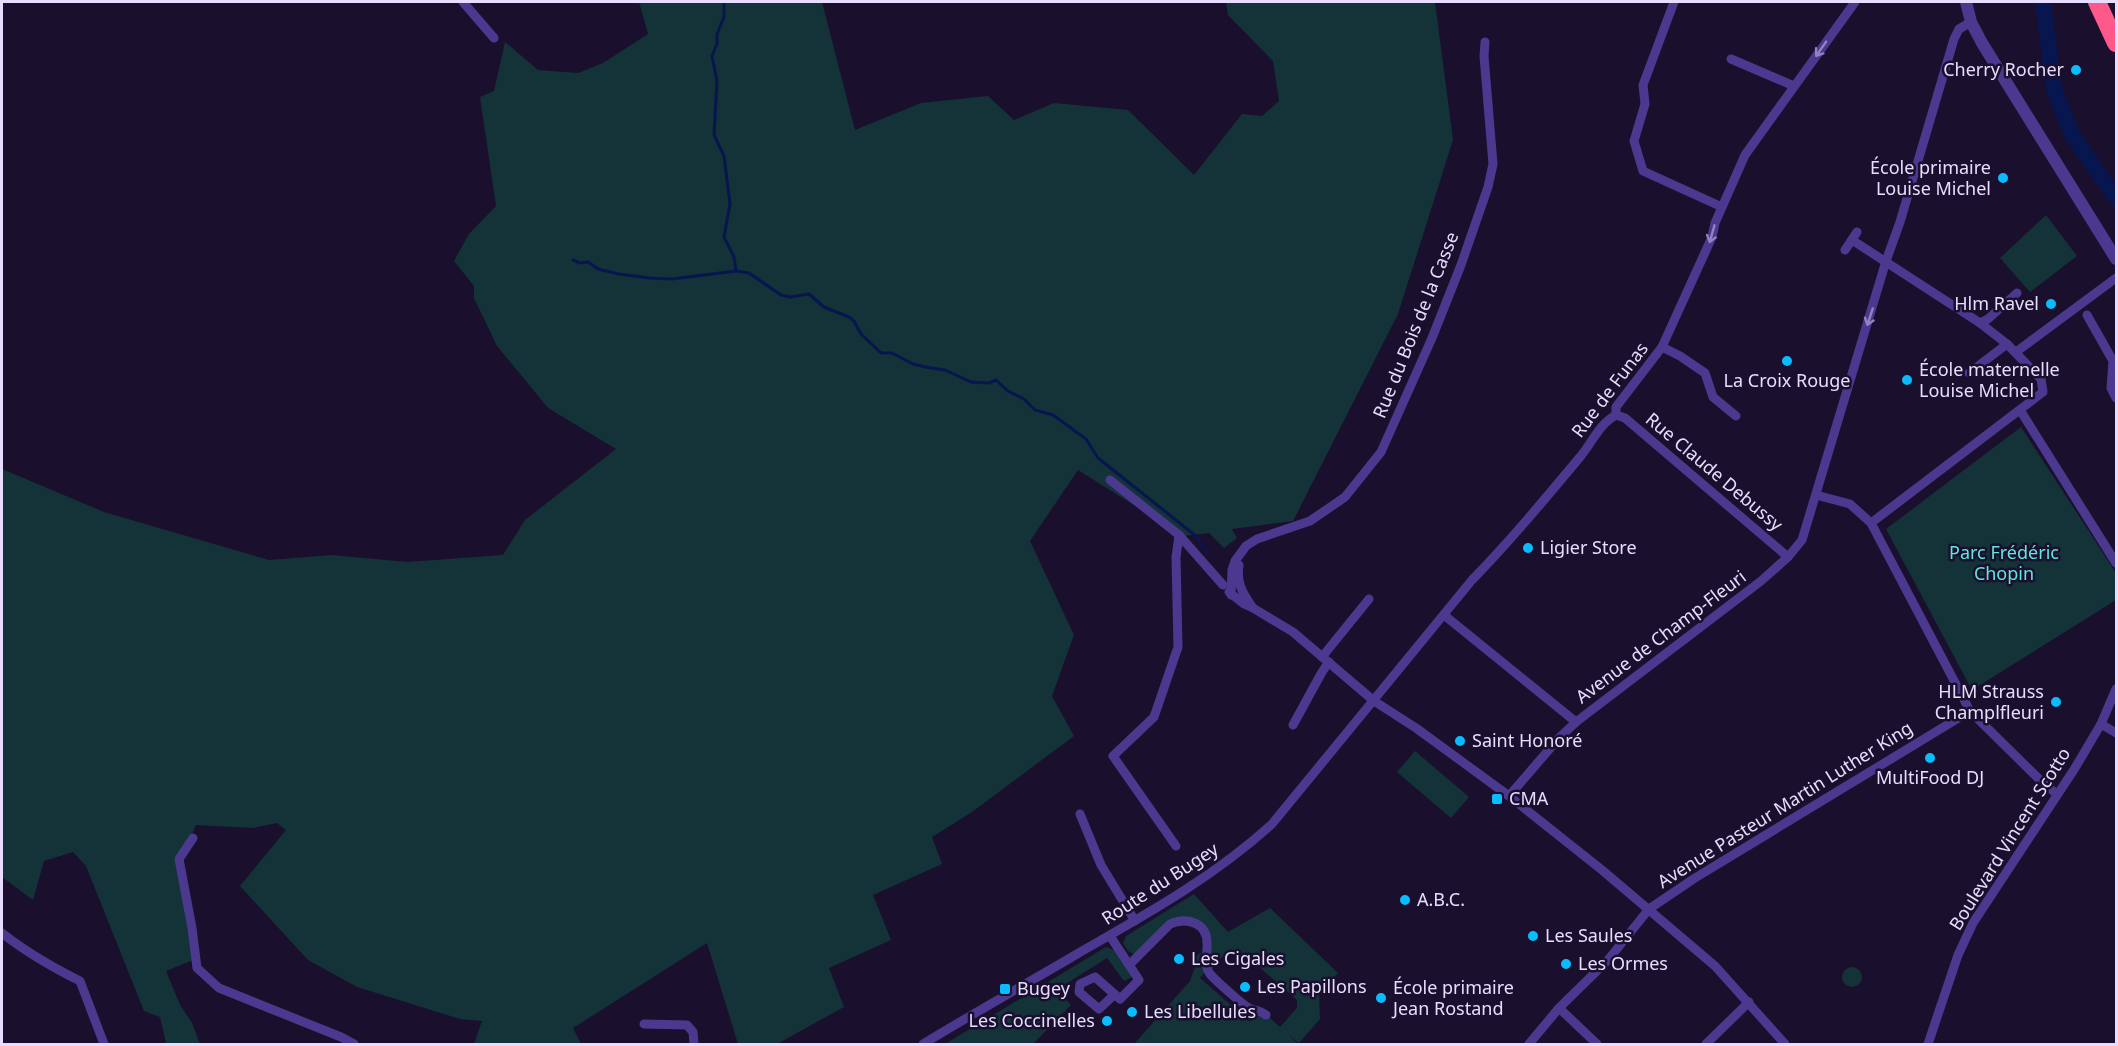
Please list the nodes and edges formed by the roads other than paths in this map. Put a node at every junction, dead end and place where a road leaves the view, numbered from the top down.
1 (463, 2) edge
2 (1674, 2) edge
3 (1855, 2) edge
4 (1966, 2) edge
5 (2097, 2) edge
6 (1971, 22) junction
7 (494, 38) dead end
8 (1485, 42) dead end
9 (2116, 43) edge
10 (1731, 59) dead end
11 (1794, 86) junction
12 (1722, 207) junction
13 (1845, 250) dead end
14 (2116, 259) edge
15 (1886, 261) junction
16 (2116, 278) edge
17 (2017, 293) dead end
18 (2087, 315) dead end
19 (1980, 323) junction
20 (2007, 344) junction
21 (1662, 347) junction
22 (2016, 352) junction
23 (1969, 373) dead end
24 (2116, 398) edge
25 (2020, 410) junction
26 (1616, 415) junction
27 (1736, 416) dead end
28 (1110, 480) dead end
29 (1816, 495) junction
30 (1871, 523) junction
31 (1179, 535) junction
32 (1246, 546) junction
33 (1788, 557) junction
34 (2116, 563) edge
35 (1228, 589) junction
36 (1241, 592) junction
37 (1369, 599) dead end
38 (1253, 608) junction
39 (1444, 615) junction
40 (1325, 660) junction
41 (2116, 689) edge
42 (1374, 701) junction
43 (1970, 711) junction
44 (1576, 722) junction
45 (2102, 724) junction
46 (1293, 725) dead end
47 (2116, 733) edge
48 (2057, 794) junction
49 (1509, 796) junction
50 (1080, 814) dead end
51 (193, 838) dead end
52 (1176, 846) dead end
53 (1649, 909) junction
54 (1135, 921) junction
55 (2, 933) edge
56 (1110, 936) junction
57 (1129, 965) junction
58 (1114, 994) dead end
59 (1749, 1002) junction
60 (1558, 1008) junction
61 (1266, 1015) dead end
62 (644, 1024) dead end
63 (104, 1044) edge
64 (354, 1044) edge
65 (694, 1044) edge
66 (923, 1044) edge
67 (1529, 1044) edge
68 (1597, 1044) edge
69 (1706, 1044) edge
70 (1785, 1044) edge
71 (1928, 1044) edge

1 - 7 street
2 - 12 street
3 -> 11 street, Rue de Funas
4 - 6 street
5 - 9 highway
6 - 14 street
6 - 15 street, Avenue de Champ-Fleuri
8 - 32 street, Rue du Bois de la Casse
10 - 11 street
11 - 12 street, Rue de Funas
12 -> 21 street, Rue de Funas
13 - 15 street
15 - 19 street
15 -> 29 street, Avenue de Champ-Fleuri
16 - 22 street
17 - 19 street
18 - 24 street
19 - 20 street
20 - 22 street
20 - 23 street
21 - 26 street, Rue de Funas
21 - 27 street
22 - 25 street
25 - 30 street
25 - 34 street
26 - 33 street, Rue Claude Debussy
26 - 39 street, Rue de Funas
28 - 31 street
29 - 30 street
29 - 33 street, Avenue de Champ-Fleuri
30 - 43 street
31 - 35 street
31 - 52 street
32 - 35 street
32 - 36 street
33 - 44 street, Avenue de Champ-Fleuri
35 - 36 street
35 - 38 street
36 - 38 street
37 - 40 street
38 - 40 street
39 - 42 street, Rue de Funas
39 - 44 street
40 - 42 street
40 - 46 street
41 - 45 street, Boulevard Vincent Scotto
42 - 49 street
42 - 54 street, Route du Bugey
43 - 48 street
43 - 53 street, Avenue Pasteur Martin Luther King
44 - 49 street, Avenue de Champ-Fleuri
45 - 47 street
45 - 48 street, Boulevard Vincent Scotto
48 - 71 street, Boulevard Vincent Scotto
49 - 53 street
50 - 54 street
51 - 64 street
53 - 59 street
53 - 60 street, Avenue Pasteur Martin Luther King
54 - 56 street, Route du Bugey
55 - 63 street
56 - 57 street
56 - 66 street, Route du Bugey
57 - 58 street
57 - 61 street
59 - 69 street
59 - 70 street
60 - 67 street, Avenue Pasteur Martin Luther King
60 - 68 street
62 - 65 street

